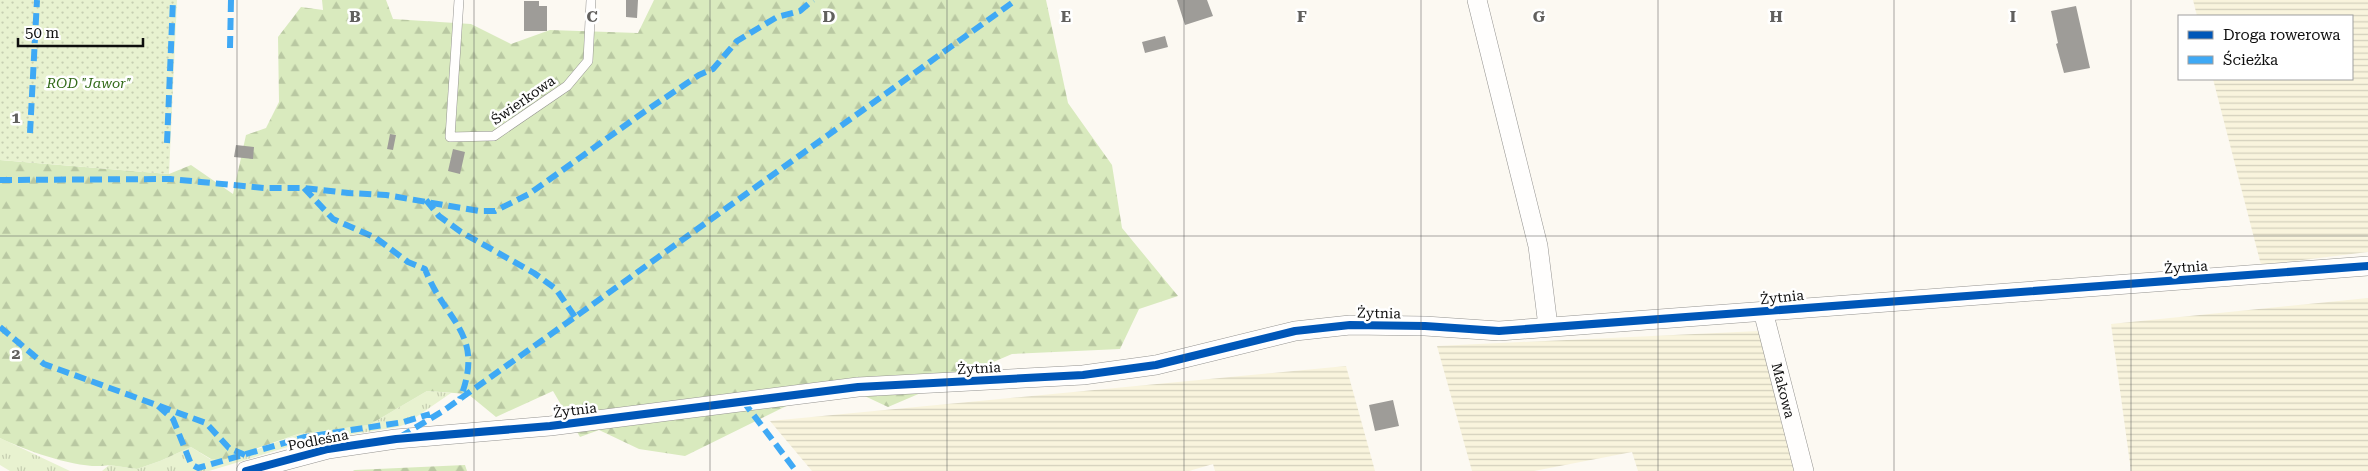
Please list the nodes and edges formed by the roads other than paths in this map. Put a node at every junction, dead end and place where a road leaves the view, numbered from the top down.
1 (459, 0) edge
2 (591, 0) edge
3 (1477, 0) edge
4 (2368, 266) edge
5 (1762, 311) junction
6 (1548, 326) junction
7 (396, 439) joint
8 (246, 471) edge
9 (1804, 471) edge

1 - 2 lane, Świerkowa
3 - 6 street
4 - 5 street, Żytnia
5 - 6 street, Żytnia
5 - 9 street, Makowa
6 - 7 street, Żytnia
7 - 8 street, Podleśna

